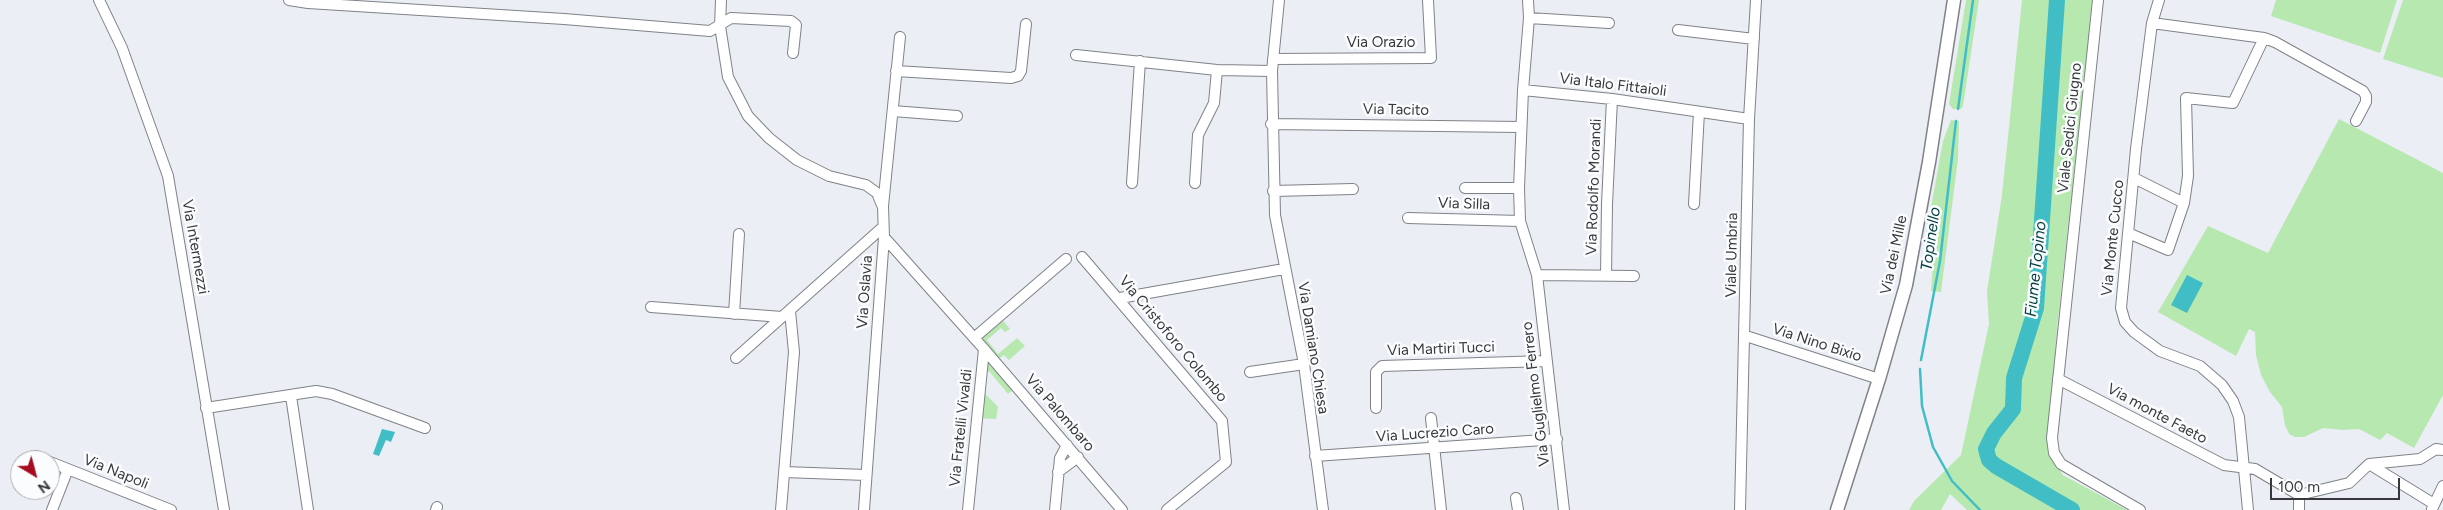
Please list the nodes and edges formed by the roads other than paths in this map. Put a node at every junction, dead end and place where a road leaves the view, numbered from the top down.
1 (99, 0) edge
2 (289, 0) edge
3 (721, 0) edge
4 (1279, 0) edge
5 (1428, 0) edge
6 (1528, 0) edge
7 (1756, 0) edge
8 (1954, 0) edge
9 (2098, 0) edge
10 (2159, 0) edge
11 (352, 3) edge
12 (1529, 18) junction
13 (1609, 23) dead end
14 (2152, 23) junction
15 (1026, 24) dead end
16 (720, 26) junction
17 (1678, 30) dead end
18 (900, 37) dead end
19 (2264, 38) junction
20 (1754, 39) junction
21 (793, 53) dead end
22 (1076, 56) dead end
23 (1273, 59) junction
24 (1140, 61) junction
25 (1217, 70) junction
26 (896, 71) junction
27 (1272, 72) junction
28 (1523, 90) junction
29 (1612, 99) junction
30 (893, 111) junction
31 (1699, 112) junction
32 (956, 116) dead end
33 (1749, 119) junction
34 (2356, 121) dead end
35 (1272, 124) junction
36 (1521, 127) junction
37 (2134, 178) junction
38 (1195, 182) dead end
39 (1132, 183) dead end
40 (1465, 188) dead end
41 (1519, 188) junction
42 (1353, 189) dead end
43 (1273, 191) junction
44 (2184, 203) junction
45 (1694, 204) dead end
46 (883, 206) junction
47 (1408, 218) dead end
48 (1520, 221) junction
49 (884, 232) junction
50 (739, 234) dead end
51 (2128, 234) junction
52 (1082, 257) dead end
53 (1066, 259) dead end
54 (1284, 269) junction
55 (1537, 275) junction
56 (1606, 276) junction
57 (1634, 276) dead end
58 (1120, 298) junction
59 (651, 307) dead end
60 (734, 314) junction
61 (786, 314) junction
62 (1746, 336) junction
63 (974, 338) junction
64 (984, 349) junction
65 (736, 358) dead end
66 (1546, 361) junction
67 (1304, 364) junction
68 (1250, 372) dead end
69 (1879, 379) junction
70 (2058, 379) junction
71 (291, 396) junction
72 (206, 408) junction
73 (1376, 408) dead end
74 (1431, 418) dead end
75 (425, 428) dead end
76 (1557, 439) junction
77 (1067, 445) junction
78 (1434, 448) junction
79 (2443, 450) edge
80 (1315, 456) junction
81 (1078, 457) junction
82 (2369, 464) junction
83 (60, 466) edge
84 (68, 469) junction
85 (2244, 469) junction
86 (784, 472) junction
87 (1058, 472) junction
88 (866, 475) junction
89 (2443, 486) edge
90 (2299, 495) junction
91 (1516, 498) dead end
92 (2433, 507) edge
93 (52, 510) edge
94 (171, 510) edge
95 (224, 510) edge
96 (308, 510) edge
97 (781, 510) edge
98 (864, 510) edge
99 (968, 510) edge
100 (1055, 510) edge
101 (1122, 510) edge
102 (1167, 510) edge
103 (1323, 510) edge
104 (1441, 510) edge
105 (1518, 510) edge
106 (1564, 510) edge
107 (1740, 510) edge
108 (1836, 510) edge
109 (2140, 510) edge
110 (2248, 510) edge
111 (2299, 510) edge

1 - 72 street, Via Intermezzi
2 - 11 street
3 - 16 street
4 - 23 street, Via Damiano Chiesa
5 - 23 street, Via Orazio
6 - 12 street, Via Guglielmo Ferrero
7 - 20 street, Viale Umbria
8 - 69 main road, Via dei Mille
9 - 70 street, Viale Sedici Giugno
10 - 14 street, Via Monte Cucco
11 - 16 street
12 - 13 street
12 - 28 street, Via Guglielmo Ferrero
14 - 19 street
14 - 37 street, Via Monte Cucco
15 - 26 street
16 - 21 street
16 - 46 street
17 - 20 street
18 - 26 street, Via Oslavia
19 - 34 street
19 - 44 street
20 - 33 street, Viale Umbria
22 - 24 street
23 - 27 street, Via Damiano Chiesa
24 - 25 street
24 - 39 street
25 - 27 street
25 - 38 street
26 - 30 street, Via Oslavia
27 - 35 street, Via Damiano Chiesa
28 - 29 street, Via Italo Fittaioli
28 - 36 street, Via Guglielmo Ferrero
29 - 31 street, Via Italo Fittaioli
29 - 56 street, Via Rodolfo Morandi
30 - 32 street
30 - 46 street, Via Oslavia
31 - 33 street, Via Italo Fittaioli
31 - 45 street
33 - 62 street, Viale Umbria
35 - 36 street, Via Tacito
35 - 43 street, Via Damiano Chiesa
36 - 41 street, Via Guglielmo Ferrero
37 - 44 street
37 - 51 street, Via Monte Cucco
40 - 41 street
41 - 48 street, Via Guglielmo Ferrero
42 - 43 street
43 - 54 street, Via Damiano Chiesa
44 - 51 street
46 - 49 street, Via Oslavia
47 - 48 street, Via Silla
48 - 55 street, Via Guglielmo Ferrero
49 - 61 street
49 - 63 street, Via Palombaro
49 - 88 street, Via Oslavia
50 - 60 street
51 - 85 street, Via Monte Cucco
52 - 58 street, Via Cristoforo Colombo
53 - 63 street
54 - 58 street
54 - 67 street, Via Damiano Chiesa
55 - 56 street
55 - 66 street, Via Guglielmo Ferrero
56 - 57 street
58 - 102 street, Via Cristoforo Colombo
59 - 60 street
60 - 61 street
61 - 65 street
61 - 86 street
62 - 69 street, Via Nino Bixio
62 - 107 street, Viale Umbria
63 - 64 street, Via Palombaro
64 - 77 street, Via Palombaro
64 - 99 street, Via Fratelli Vivaldi
66 - 73 street, Via Martiri Tucci
66 - 76 street, Via Guglielmo Ferrero
67 - 68 street
67 - 80 street, Via Damiano Chiesa
69 - 108 main road, Via dei Mille
70 - 85 street, Via monte Faeto
70 - 109 street, Viale Sedici Giugno
71 - 72 street
71 - 75 street
71 - 96 street
72 - 95 street, Via Intermezzi
74 - 78 street
76 - 78 street, Via Lucrezio Caro
76 - 106 street, Via Guglielmo Ferrero
77 - 81 street, Via Palombaro
77 - 87 street
78 - 80 street, Via Lucrezio Caro
78 - 104 street
79 - 82 street
80 - 103 street, Via Damiano Chiesa
81 - 87 street
81 - 101 street, Via Palombaro
82 - 90 street
82 - 92 street
83 - 84 street, Via Napoli
84 - 93 street
84 - 94 street, Via Napoli
85 - 90 street, Via monte Faeto
85 - 110 street, Via Monte Cucco
86 - 88 street
86 - 97 street
87 - 100 street
88 - 98 street, Via Oslavia
89 - 92 street
90 - 111 street
91 - 105 street

